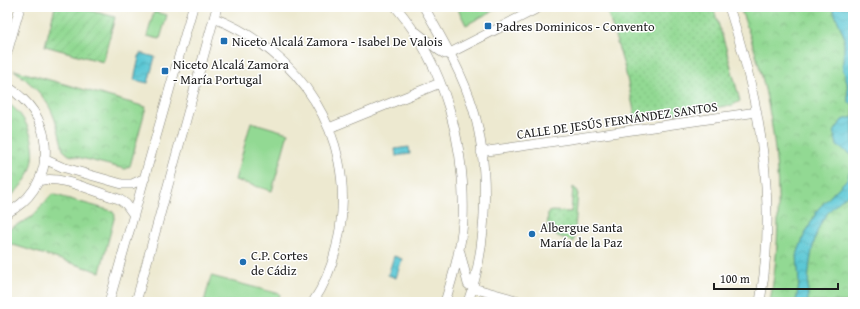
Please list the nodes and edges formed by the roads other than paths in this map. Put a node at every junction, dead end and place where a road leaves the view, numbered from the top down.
1 (20, 7) edge
2 (193, 7) edge
3 (217, 7) edge
4 (396, 7) edge
5 (424, 7) edge
6 (540, 7) edge
7 (729, 7) edge
8 (214, 18) junction
9 (412, 29) junction
10 (7, 53) edge
11 (450, 53) junction
12 (440, 83) junction
13 (7, 87) edge
14 (757, 112) junction
15 (329, 128) junction
16 (481, 152) junction
17 (44, 159) junction
18 (145, 178) junction
19 (39, 181) junction
20 (7, 212) edge
21 (134, 214) junction
22 (459, 248) junction
23 (473, 288) junction
24 (109, 302) edge
25 (136, 302) edge
26 (313, 302) edge
27 (445, 302) edge
28 (468, 302) edge
29 (523, 302) edge
30 (760, 302) edge

1 - 10 street
2 - 18 street
3 - 8 street
4 - 9 street
5 - 11 street
6 - 11 street
7 - 14 street
8 - 15 street
8 - 25 street
9 - 11 street
9 - 12 street
11 - 16 street
12 - 15 street
12 - 22 street
13 - 17 street
14 - 16 street, CALLE DE JESÚS FERNÁNDEZ SANTOS
14 - 30 street
15 - 26 street
16 - 23 street
17 - 18 street
17 - 19 street
18 - 21 street
19 - 20 street
19 - 21 street
21 - 24 street
22 - 23 street
22 - 27 street
23 - 28 street
23 - 29 street

